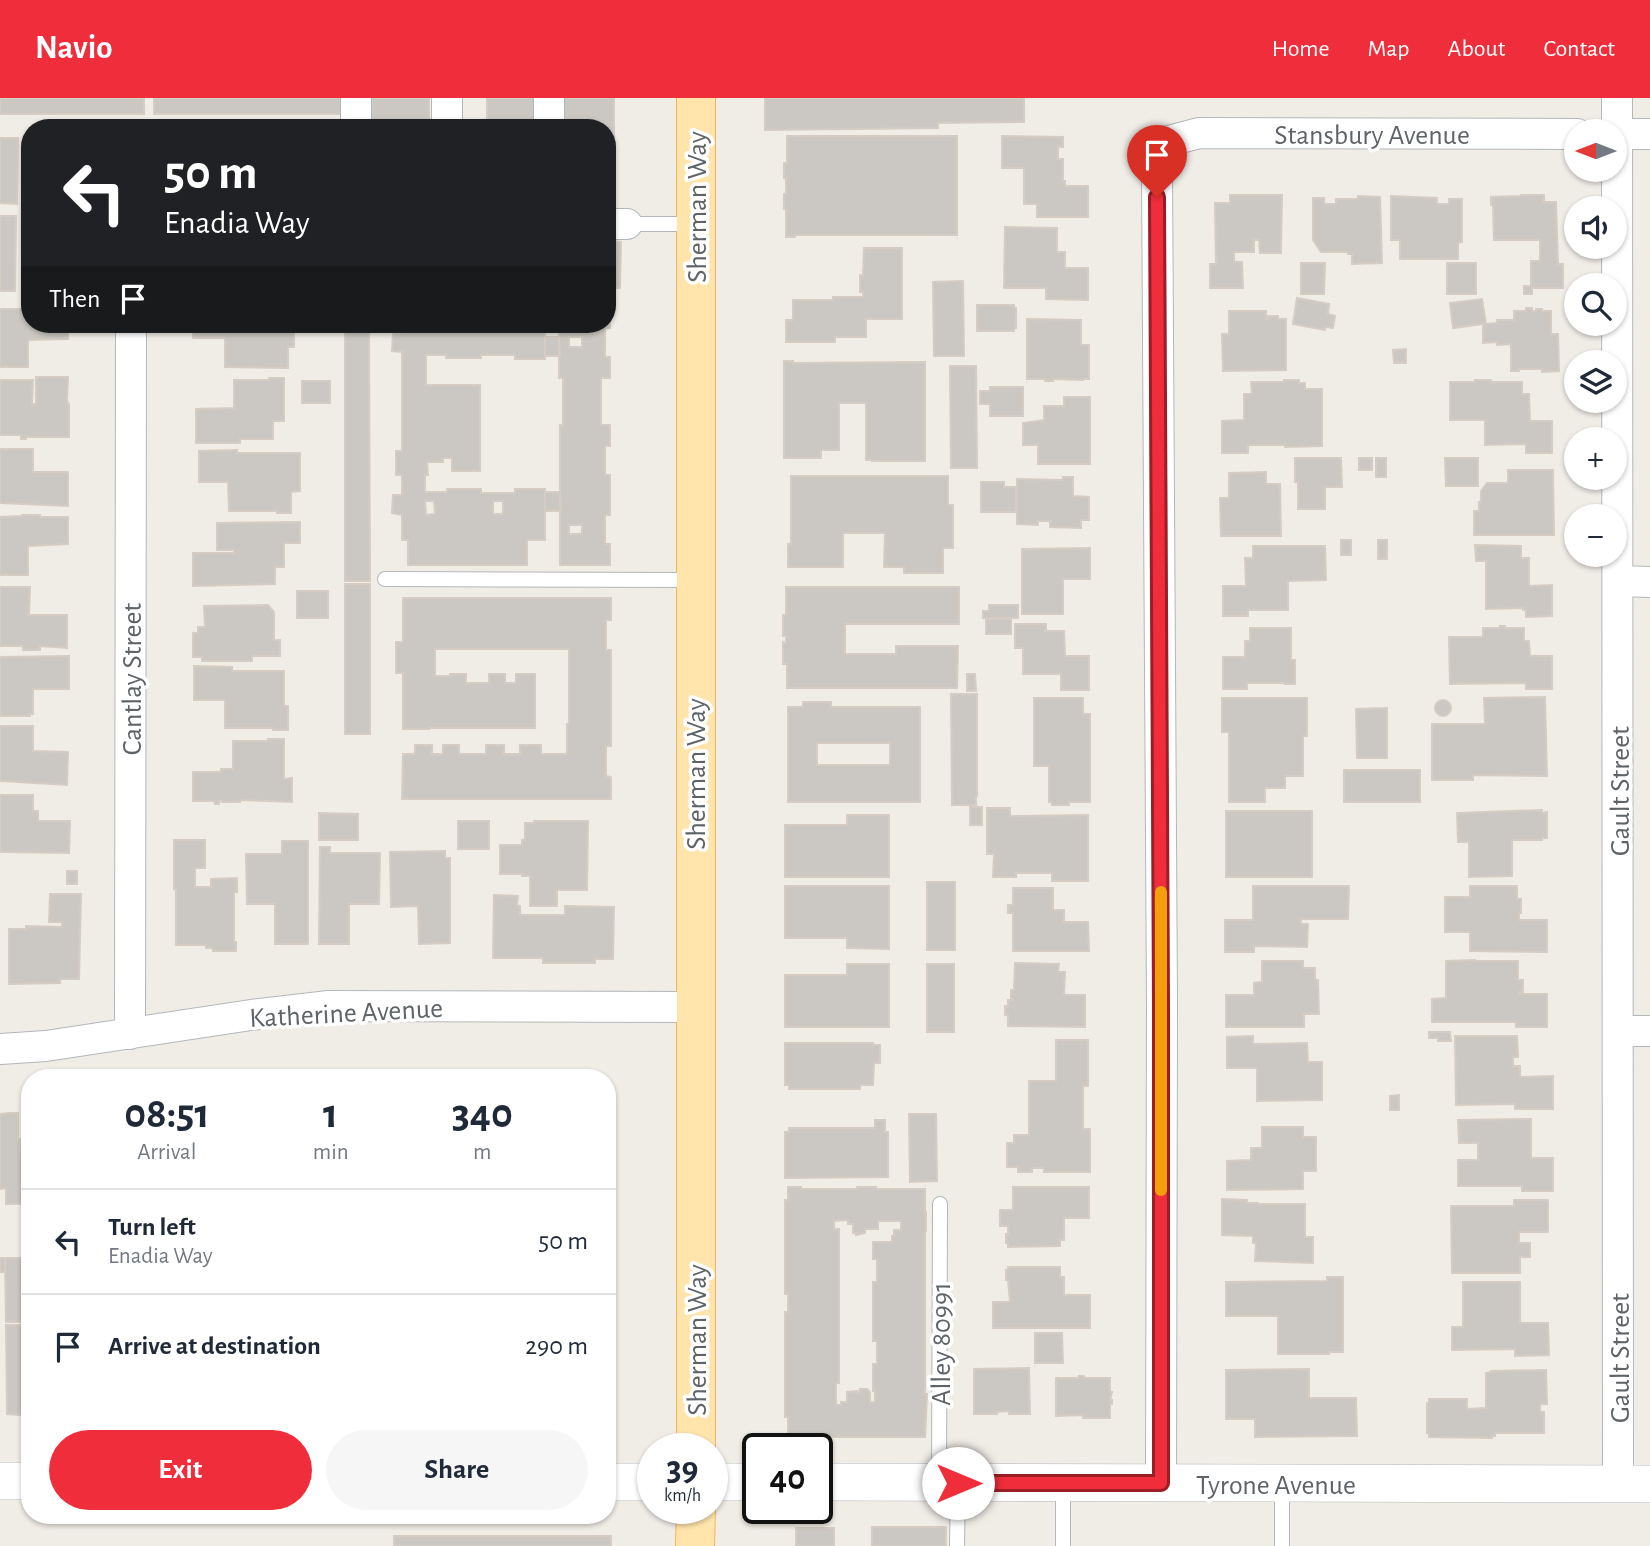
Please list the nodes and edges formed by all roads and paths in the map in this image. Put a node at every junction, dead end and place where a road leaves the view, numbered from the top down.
1 (447, 98) edge
2 (549, 98) edge
3 (696, 98) edge
4 (1617, 98) edge
5 (447, 119) edge
6 (549, 119) edge
7 (1616, 119) edge
8 (1564, 134) edge
9 (1628, 134) edge
10 (1650, 134) edge
11 (1616, 182) edge
12 (617, 224) edge
13 (696, 224) junction
14 (131, 333) edge
15 (385, 579) dead end
16 (695, 580) junction
17 (1619, 582) junction
18 (1650, 582) edge
19 (695, 1007) junction
20 (1619, 1031) junction
21 (1650, 1031) edge
22 (130, 1034) junction
23 (0, 1049) edge
24 (940, 1204) dead end
25 (696, 1433) edge
26 (0, 1481) edge
27 (21, 1481) edge
28 (616, 1482) edge
29 (637, 1482) edge
30 (833, 1482) edge
31 (949, 1483) junction
32 (1161, 1483) junction
33 (1063, 1484) junction
34 (1282, 1484) junction
35 (1634, 1484) edge
36 (696, 1524) edge
37 (695, 1546) edge
38 (957, 1546) edge
39 (1063, 1546) edge
40 (1282, 1546) edge

1 - 5 street
2 - 6 street
3 - 13 main road, Sherman Way
4 - 7 street, Gault Street
8 - 32 street, Stansbury Avenue
9 - 10 street
11 - 17 street, Gault Street
12 - 13 lane
13 - 16 main road, Sherman Way
14 - 22 street, Cantlay Street
15 - 16 lane
16 - 19 main road, Sherman Way
17 - 18 street
17 - 20 street, Gault Street
19 - 22 street, Katherine Avenue
19 - 25 main road, Sherman Way
20 - 21 street
20 - 35 street, Gault Street
22 - 23 street, Katherine Avenue
24 - 31 lane, Alley 80991
26 - 27 street
28 - 29 street
30 - 31 street, Tyrone Avenue
31 - 33 street, Tyrone Avenue
31 - 38 lane, Alley 80991
32 - 33 street, Tyrone Avenue
32 - 34 street, Tyrone Avenue
33 - 39 lane
34 - 35 street, Tyrone Avenue
34 - 40 lane
36 - 37 main road

